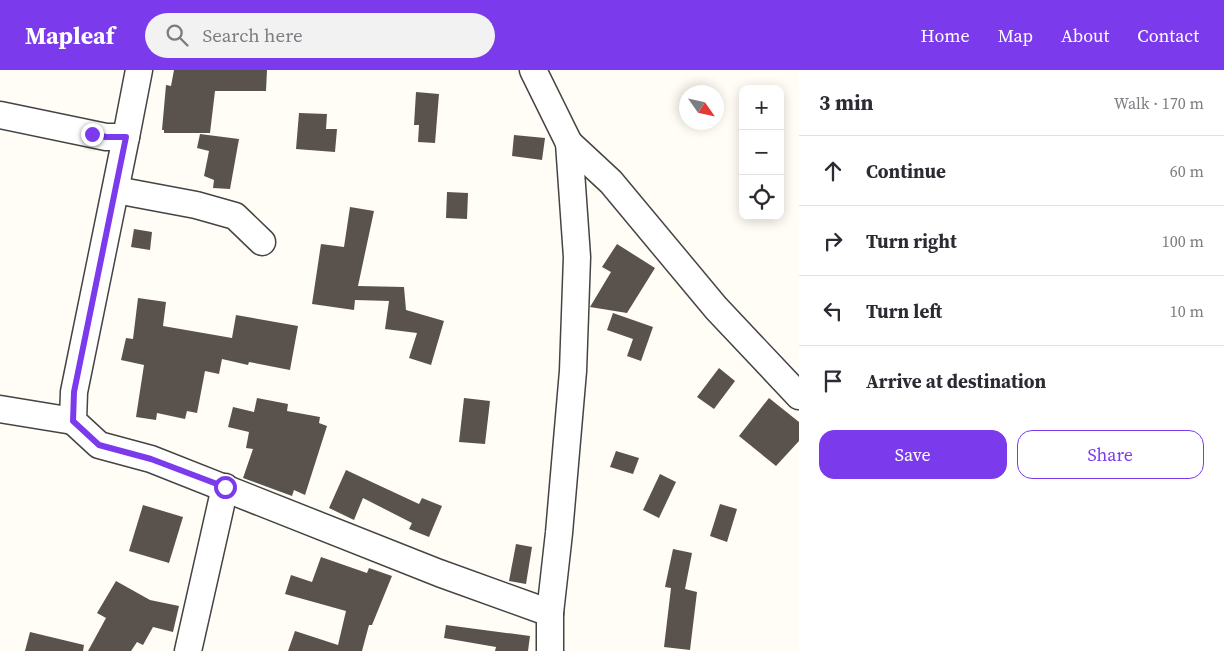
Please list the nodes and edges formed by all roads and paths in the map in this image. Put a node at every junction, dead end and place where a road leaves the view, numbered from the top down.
1 (139, 70) edge
2 (533, 70) edge
3 (0, 115) edge
4 (126, 137) junction
5 (569, 143) junction
6 (116, 190) junction
7 (262, 242) dead end
8 (799, 396) edge
9 (0, 409) edge
10 (73, 421) junction
11 (225, 487) junction
12 (550, 613) junction
13 (188, 651) edge
14 (550, 651) edge

1 - 4 street
2 - 5 street
3 - 4 street
4 - 6 street
5 - 8 street
5 - 12 street
6 - 7 street
6 - 10 street
9 - 10 street
10 - 11 street
11 - 12 street
11 - 13 street
12 - 14 street

